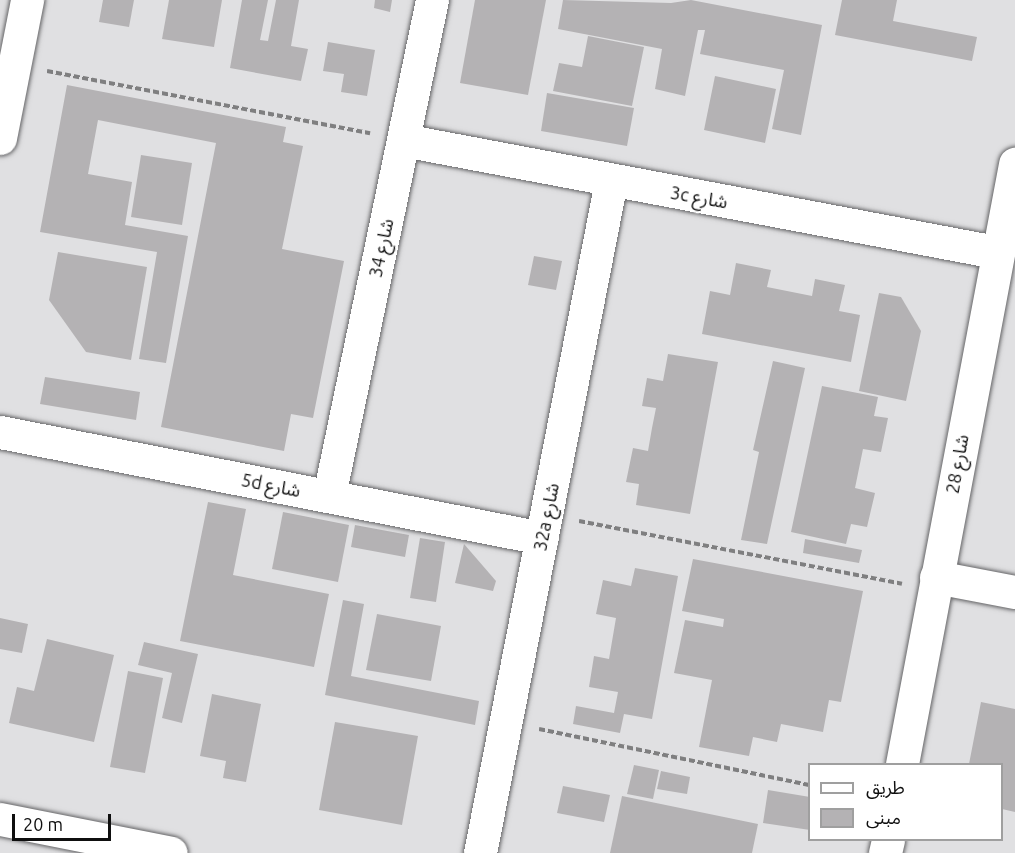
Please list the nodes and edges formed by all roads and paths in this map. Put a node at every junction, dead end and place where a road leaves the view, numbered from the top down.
1 (27, 0) edge
2 (432, 0) edge
3 (14, 65) junction
4 (0, 138) edge
5 (403, 140) junction
6 (1015, 164) edge
7 (611, 181) junction
8 (1004, 238) edge
9 (0, 432) edge
10 (329, 496) junction
11 (544, 526) junction
12 (935, 584) junction
13 (1015, 592) edge
14 (506, 722) junction
15 (902, 763) edge
16 (808, 786) edge
17 (0, 819) edge
18 (171, 853) edge
19 (480, 853) edge

1 - 3 street
2 - 5 street, شارع 34
3 - 4 street
3 - 5 path
5 - 7 street, 3c شارع
5 - 10 street, شارع 34
6 - 8 street, شارع 28
7 - 8 street, 3c شارع
7 - 11 street, 32a شارع
8 - 12 street, شارع 28
9 - 10 street, 5d شارع
10 - 11 street, 5d شارع
11 - 12 path
11 - 14 street, 32a شارع
12 - 13 street
12 - 15 street, شارع 28
14 - 16 path
14 - 19 street, 32a شارع
17 - 18 street

